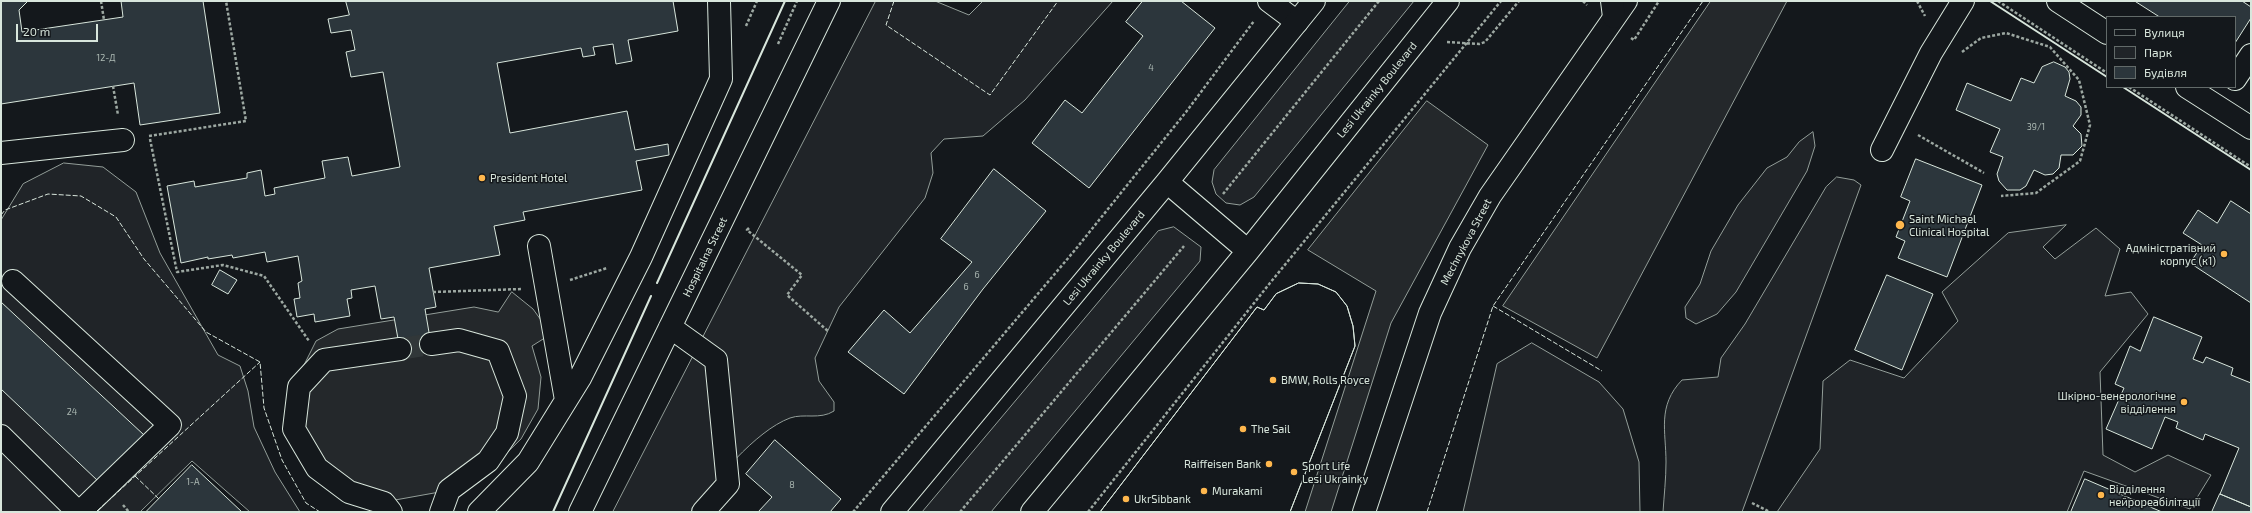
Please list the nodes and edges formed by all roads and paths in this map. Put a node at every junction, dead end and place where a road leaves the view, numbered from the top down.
1 (101, 1) edge
2 (226, 1) edge
3 (719, 1) edge
4 (829, 1) edge
5 (1269, 1) edge
6 (1314, 1) edge
7 (1379, 1) edge
8 (1448, 1) edge
9 (1501, 1) edge
10 (1519, 1) edge
11 (1659, 1) edge
12 (1963, 1) edge
13 (1998, 1) edge
14 (2058, 1) edge
15 (1618, 6) edge
16 (104, 20) dead end
17 (1298, 22) junction
18 (2106, 32) edge
19 (1419, 38) junction
20 (1634, 40) dead end
21 (1465, 44) junction
22 (1931, 53) junction
23 (2251, 55) edge
24 (2106, 71) edge
25 (2236, 78) edge
26 (2131, 88) edge
27 (2188, 88) edge
28 (2229, 88) edge
29 (2217, 107) junction
30 (1895, 122) junction
31 (2251, 128) edge
32 (149, 136) dead end
33 (123, 140) dead end
34 (1882, 150) dead end
35 (1, 153) edge
36 (2251, 167) edge
37 (1984, 173) dead end
38 (157, 174) dead end
39 (1167, 182) junction
40 (1223, 194) dead end
41 (2001, 196) dead end
42 (747, 230) dead end
43 (540, 246) dead end
44 (1184, 246) dead end
45 (1248, 251) junction
46 (13, 281) dead end
47 (670, 328) junction
48 (829, 332) dead end
49 (431, 344) tunnel mouth
50 (400, 349) tunnel mouth
51 (324, 360) junction
52 (566, 400) junction
53 (1, 436) edge
54 (1752, 503) dead end
55 (79, 512) edge
56 (391, 512) edge
57 (441, 512) edge
58 (479, 512) edge
59 (580, 512) edge
60 (703, 512) edge
61 (853, 512) edge
62 (892, 512) edge
63 (960, 512) edge
64 (1032, 512) edge
65 (1088, 512) edge
66 (1364, 512) edge
67 (1770, 512) edge

1 - 16 path
2 - 32 path
3 - 52 main road
4 - 47 main road, Hospitalna Street
5 - 17 main road
5 - 61 path
6 - 17 main road, Lesi Ukrainky Boulevard
7 - 40 path
8 - 19 main road, Lesi Ukrainky Boulevard
9 - 21 path
10 - 21 path
11 - 20 path
12 - 22 main road
13 - 24 path
14 - 18 main road
15 - 66 main road, Mechnykova Street
17 - 39 main road, Lesi Ukrainky Boulevard
19 - 21 path
19 - 45 main road, Lesi Ukrainky Boulevard
21 - 65 path
22 - 30 main road
22 - 41 path
23 - 25 main road
26 - 36 path
27 - 29 main road
28 - 29 main road
29 - 31 main road
30 - 34 main road
30 - 37 path
33 - 35 main road
38 - 51 path
39 - 45 main road
39 - 62 main road, Lesi Ukrainky Boulevard
42 - 48 path
43 - 52 main road
44 - 63 path
45 - 64 main road, Lesi Ukrainky Boulevard
46 - 55 main road
47 - 59 main road, Hospitalna Street
47 - 60 main road
49 - 57 main road
50 - 51 main road
51 - 56 main road
52 - 58 main road
53 - 55 main road
54 - 67 path

